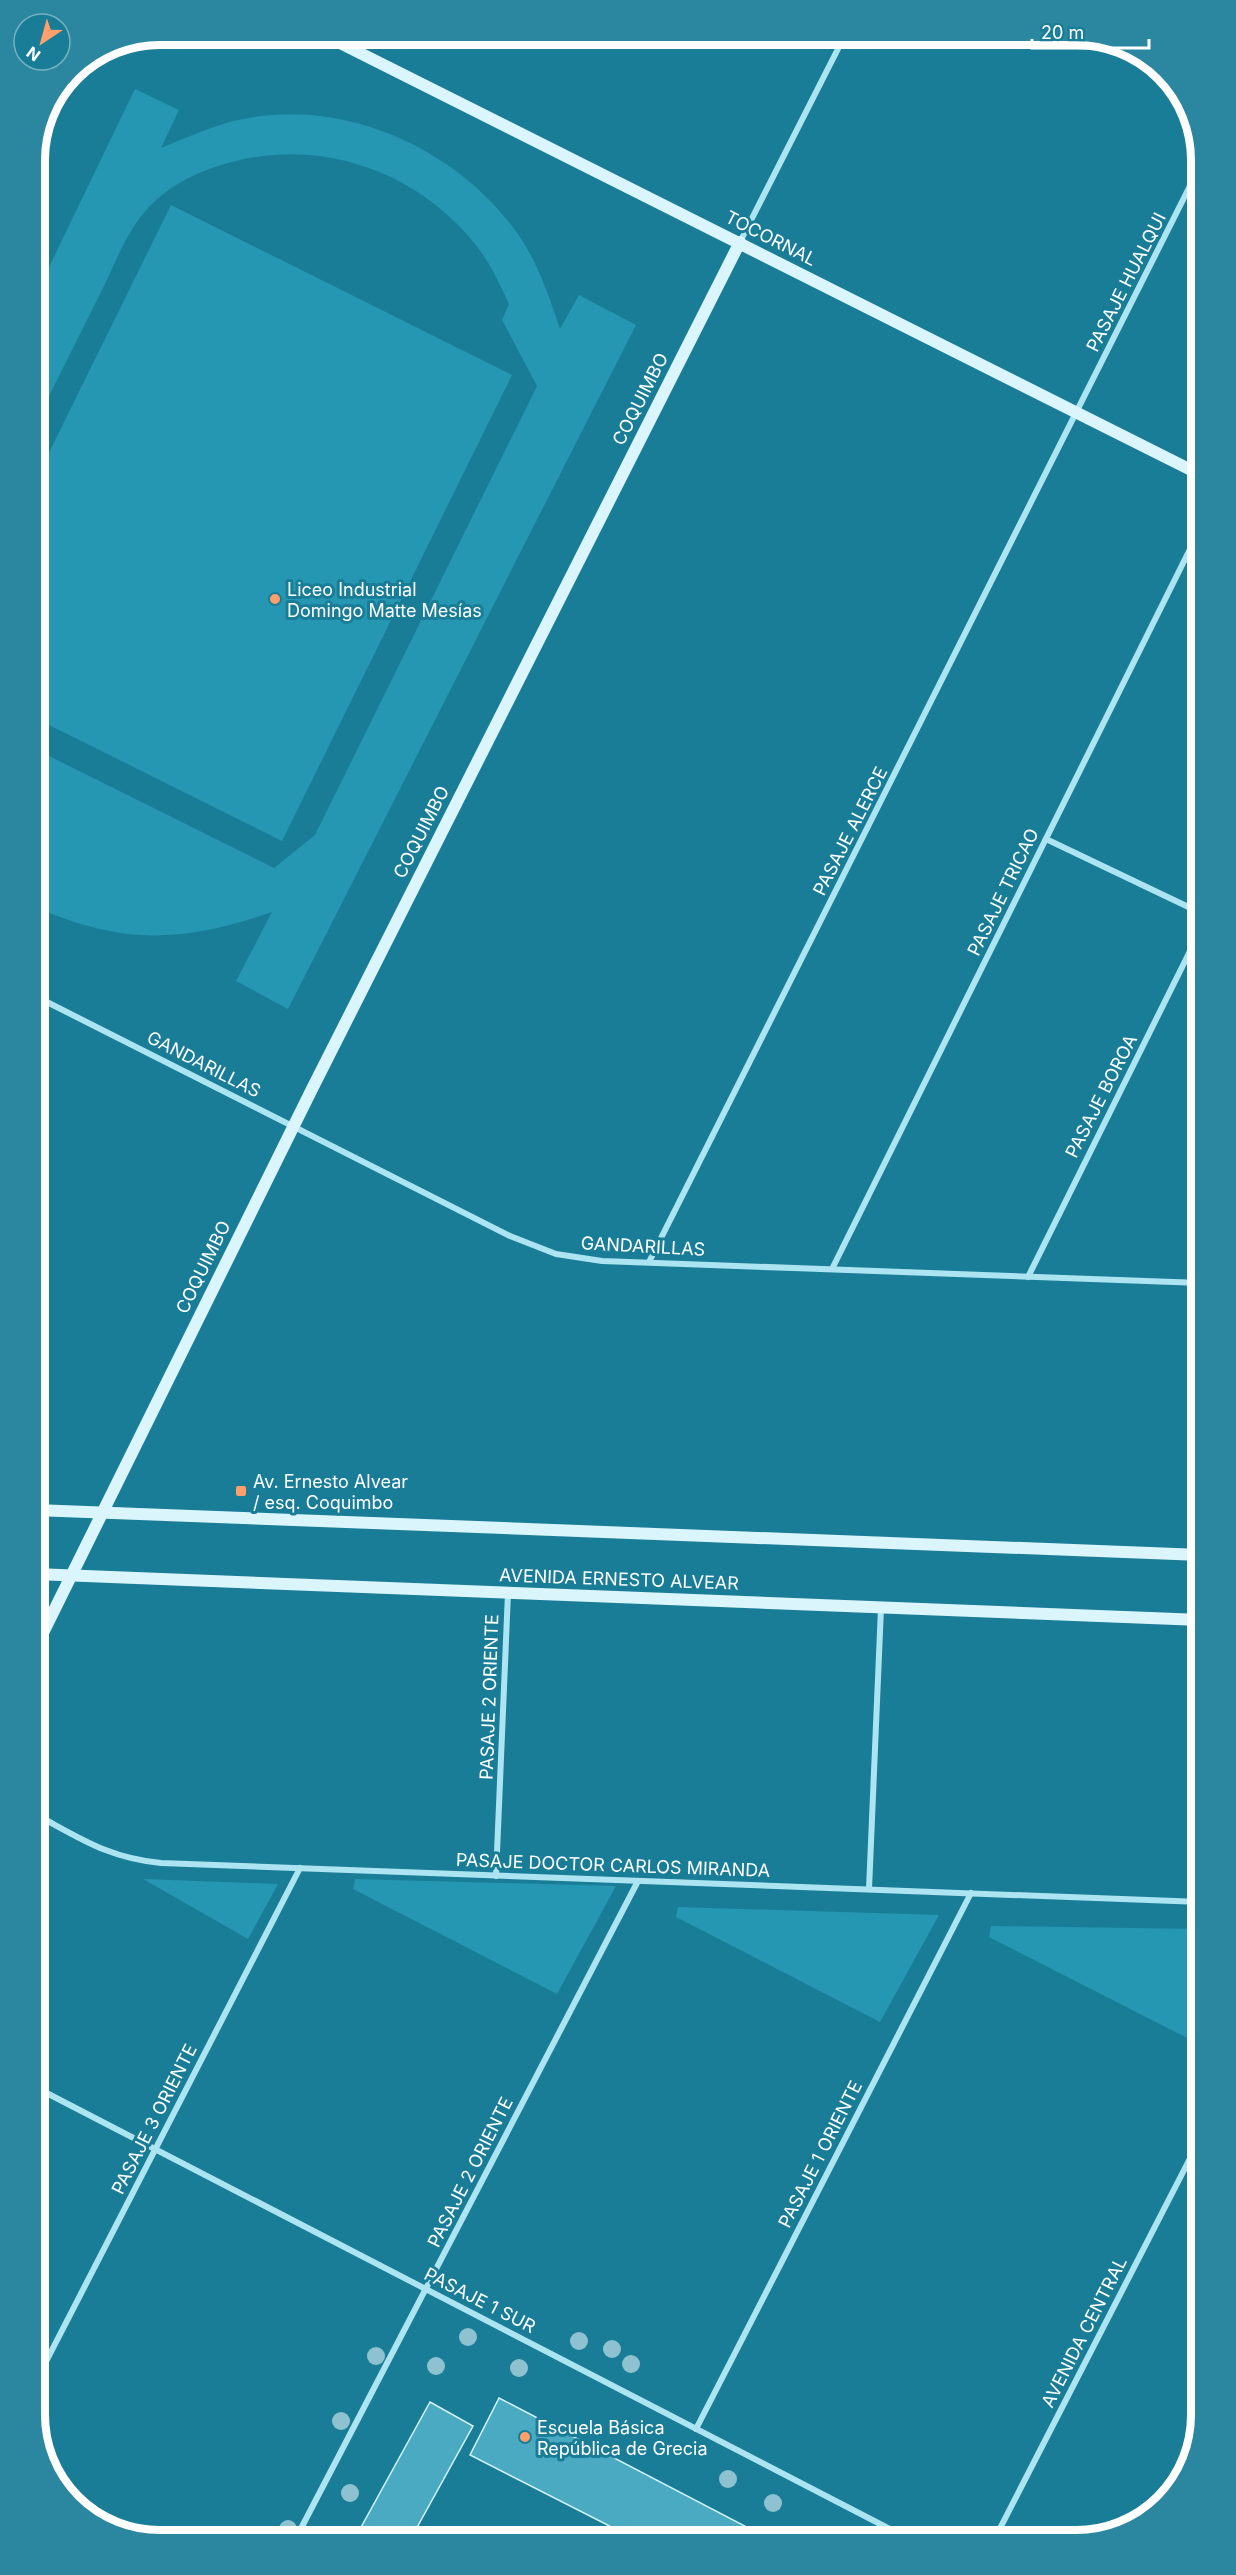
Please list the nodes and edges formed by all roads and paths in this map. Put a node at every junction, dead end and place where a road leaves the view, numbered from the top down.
1 (346, 45) edge
2 (840, 45) edge
3 (1191, 186) edge
4 (740, 242) junction
5 (1077, 412) junction
6 (1191, 469) edge
7 (1191, 550) edge
8 (1046, 839) junction
9 (1191, 908) edge
10 (1191, 951) edge
11 (45, 1001) edge
12 (294, 1125) junction
13 (650, 1262) junction
14 (832, 1269) junction
15 (1028, 1277) junction
16 (1191, 1283) edge
17 (45, 1510) edge
18 (102, 1513) junction
19 (1191, 1555) edge
20 (45, 1574) edge
21 (72, 1575) junction
22 (508, 1592) junction
23 (881, 1607) junction
24 (1191, 1620) edge
25 (45, 1629) edge
26 (45, 1820) edge
27 (300, 1868) junction
28 (496, 1876) junction
29 (638, 1881) junction
30 (869, 1889) junction
31 (971, 1893) junction
32 (1191, 1902) edge
33 (45, 2093) edge
34 (155, 2149) junction
35 (1191, 2158) edge
36 (426, 2289) junction
37 (45, 2362) edge
38 (696, 2429) junction
39 (300, 2530) edge
40 (891, 2530) edge
41 (1000, 2530) edge

1 - 4 street, TOCORNAL
2 - 4 street, COQUIMBO
3 - 5 street, PASAJE HUALQUI
4 - 5 street, TOCORNAL
4 - 12 street, COQUIMBO
5 - 6 street, TOCORNAL
5 - 13 street, PASAJE ALERCE
7 - 8 street, PASAJE TRICAO
8 - 9 street
8 - 14 street, PASAJE TRICAO
10 - 15 street, PASAJE BOROA
11 - 12 street, GANDARILLAS
12 - 13 street, GANDARILLAS
12 - 18 street, COQUIMBO
13 - 14 street, GANDARILLAS
14 - 15 street, GANDARILLAS
15 - 16 street, GANDARILLAS
17 - 18 street
18 - 19 street
18 - 21 street, COQUIMBO
20 - 21 street, AVENIDA ERNESTO ALVEAR
21 - 22 street, AVENIDA ERNESTO ALVEAR
21 - 25 street, COQUIMBO
22 - 23 street, AVENIDA ERNESTO ALVEAR
22 - 28 street, PASAJE 2 ORIENTE
23 - 24 street, AVENIDA ERNESTO ALVEAR
23 - 30 street
26 - 27 street, PASAJE DOCTOR CARLOS MIRANDA
27 - 28 street, PASAJE DOCTOR CARLOS MIRANDA
27 - 34 street, PASAJE 3 ORIENTE
28 - 29 street, PASAJE DOCTOR CARLOS MIRANDA
29 - 30 street, PASAJE DOCTOR CARLOS MIRANDA
29 - 36 street, PASAJE 2 ORIENTE
30 - 31 street, PASAJE DOCTOR CARLOS MIRANDA
31 - 32 street, PASAJE DOCTOR CARLOS MIRANDA
31 - 38 street, PASAJE 1 ORIENTE
33 - 34 street, PASAJE 1 SUR
34 - 36 street, PASAJE 1 SUR
34 - 37 street, PASAJE 3 ORIENTE
35 - 41 street, AVENIDA CENTRAL
36 - 38 street, PASAJE 1 SUR
36 - 39 street, PASAJE 2 ORIENTE
38 - 40 street, PASAJE 1 SUR

